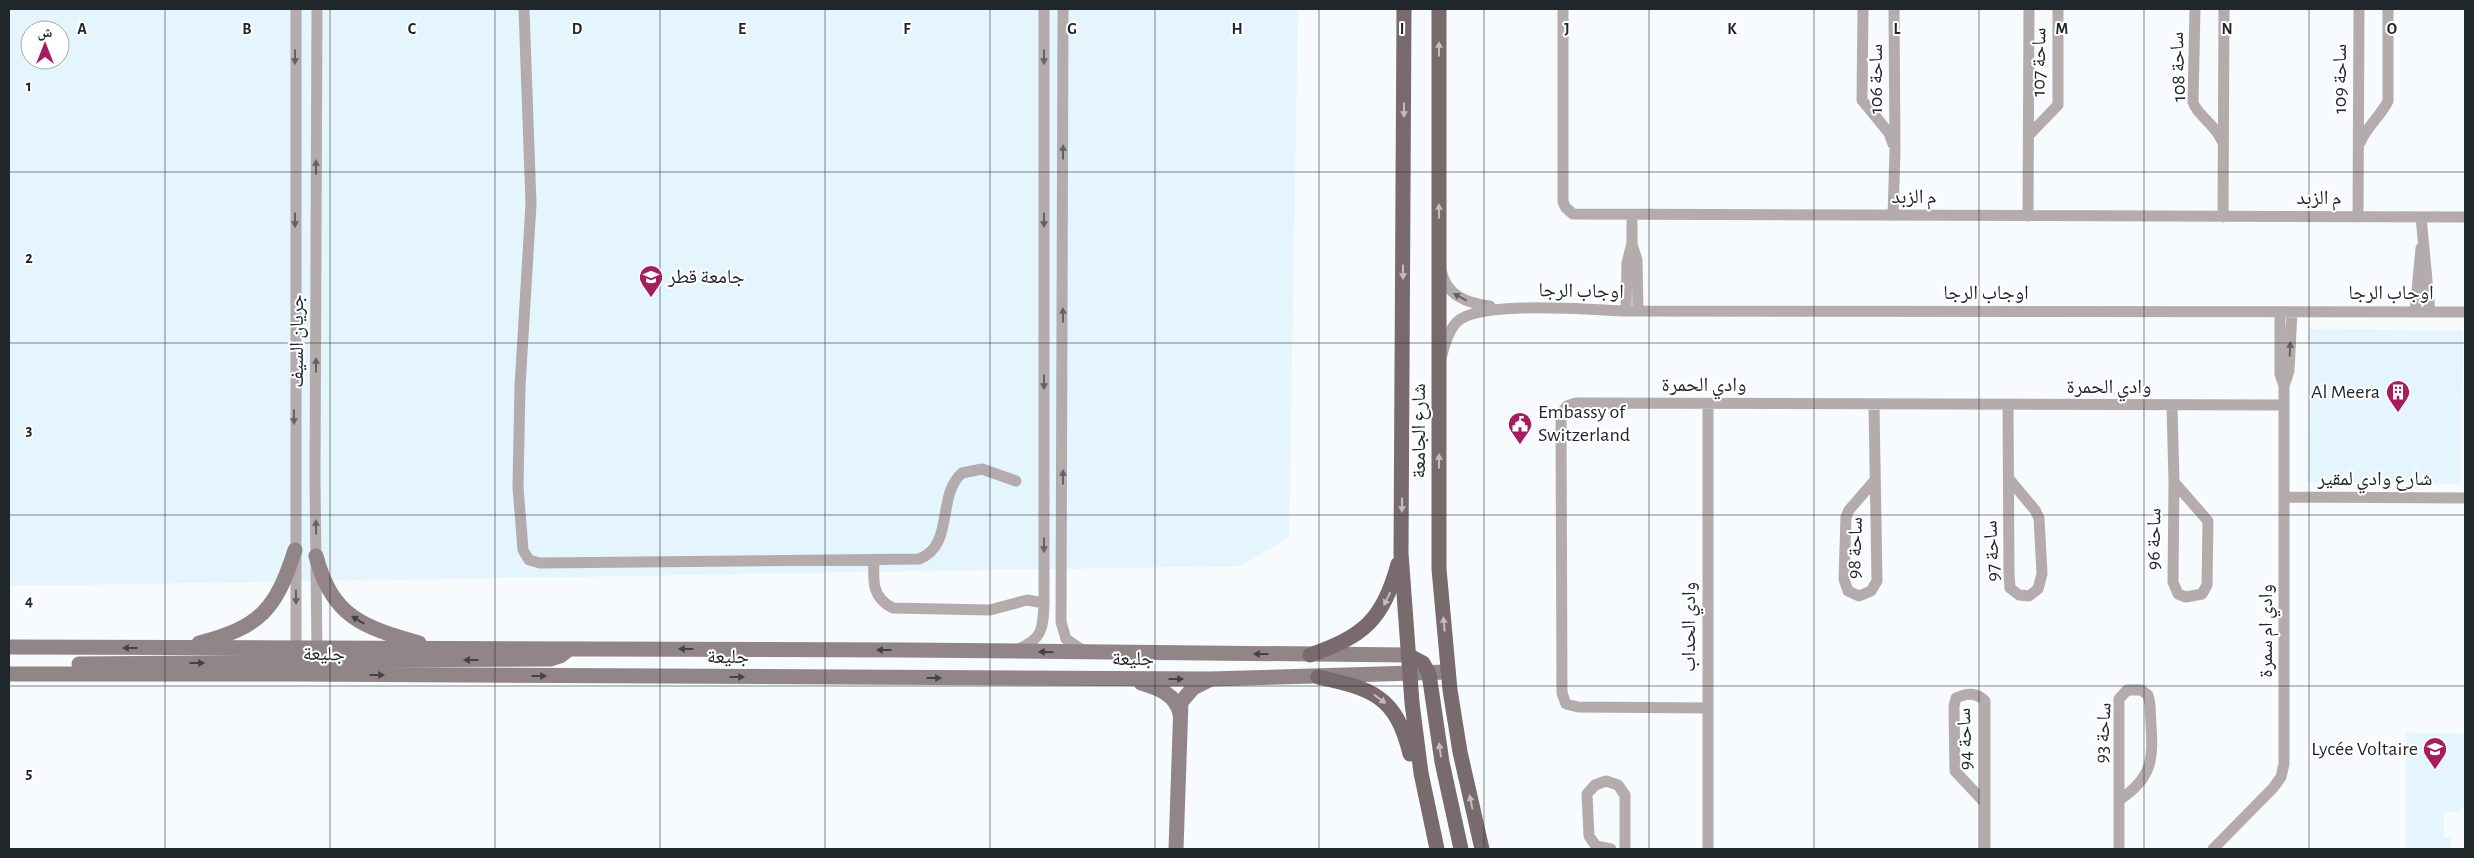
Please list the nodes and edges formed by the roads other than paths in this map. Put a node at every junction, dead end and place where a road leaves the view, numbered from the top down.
1 (296, 9) edge
2 (317, 9) edge
3 (524, 9) edge
4 (1044, 9) edge
5 (1064, 9) edge
6 (1404, 9) edge
7 (1439, 9) edge
8 (1563, 9) edge
9 (1863, 9) edge
10 (1894, 9) edge
11 (2028, 9) edge
12 (2058, 9) edge
13 (2195, 9) edge
14 (2224, 9) edge
15 (2359, 9) edge
16 (2388, 9) edge
17 (2030, 134) junction
18 (2224, 144) junction
19 (2358, 149) junction
20 (1895, 150) junction
21 (1893, 215) junction
22 (1632, 216) junction
23 (2028, 216) junction
24 (2223, 217) junction
25 (2358, 217) junction
26 (2421, 217) junction
27 (2465, 217) edge
28 (2422, 242) junction
29 (1439, 245) junction
30 (1507, 308) junction
31 (1632, 311) junction
32 (2280, 312) junction
33 (2292, 312) junction
34 (2415, 312) junction
35 (2430, 312) junction
36 (2465, 312) edge
37 (1439, 372) junction
38 (2284, 386) junction
39 (1708, 404) junction
40 (2284, 404) junction
41 (1874, 405) junction
42 (2008, 405) junction
43 (2172, 406) junction
44 (2009, 479) junction
45 (1875, 480) junction
46 (1016, 481) dead end
47 (2174, 482) junction
48 (2284, 497) junction
49 (2465, 498) edge
50 (295, 550) junction
51 (1402, 553) junction
52 (316, 556) junction
53 (874, 561) junction
54 (1044, 584) junction
55 (1062, 585) junction
56 (1044, 604) junction
57 (9, 648) edge
58 (181, 648) junction
59 (437, 648) junction
60 (569, 648) junction
61 (1011, 652) junction
62 (1088, 653) junction
63 (1310, 655) junction
64 (1408, 655) junction
65 (296, 661) junction
66 (317, 661) junction
67 (9, 665) edge
68 (1448, 672) junction
69 (9, 674) edge
70 (1429, 674) junction
71 (1410, 675) junction
72 (1318, 677) junction
73 (1127, 679) junction
74 (1210, 679) junction
75 (1708, 708) junction
76 (1180, 714) junction
77 (1421, 773) junction
78 (2119, 800) junction
79 (1985, 802) junction
80 (1176, 849) edge
81 (1437, 849) edge
82 (1461, 849) edge
83 (1482, 849) edge
84 (1611, 849) edge
85 (1625, 849) edge
86 (1708, 849) edge
87 (1985, 849) edge
88 (2119, 849) edge
89 (2213, 849) edge

1 -> 50 street, جريان السيف
52 -> 2 street, جريان السيف
3 - 53 street
4 -> 54 street
55 -> 5 street
6 -> 51 main road, شارع الجامعة
29 -> 7 main road, شارع الجامعة
8 - 22 street, م الزبد
9 - 20 street, ساحة 106
10 - 20 street, ساحة 106
11 - 17 street, ساحة 107
12 - 17 street, ساحة 107
13 - 18 street, ساحة 108
14 - 18 street
15 - 19 street, ساحة 109
16 - 19 street, ساحة 109
17 - 23 street, ساحة 107
18 - 24 street
19 - 25 street, ساحة 109
20 - 21 street, ساحة 106
21 - 22 street, م الزبد
21 - 23 street, م الزبد
22 - 31 street
23 - 24 street, م الزبد
24 - 25 street, م الزبد
25 - 26 street, م الزبد
26 - 27 street, م الزبد
26 - 28 street
28 - 34 street
28 - 35 street
30 -> 29 street, اوجاب الرجا
29 - 37 main road, شارع الجامعة
30 - 31 street, اوجاب الرجا
30 - 37 street, اوجاب الرجا
31 - 32 street, اوجاب الرجا
32 - 33 street, اوجاب الرجا
32 - 38 street, وادي ام سمرة
33 - 34 street, اوجاب الرجا
38 -> 33 street, وادي ام سمرة
34 - 35 street, اوجاب الرجا
35 - 36 street, اوجاب الرجا
68 -> 37 main road, شارع الجامعة
38 - 40 street, وادي ام سمرة
39 - 41 street, وادي الحمرة
39 - 75 street, وادي الحداب
39 - 75 street, وادي الحمرة
40 - 43 street, وادي الحمرة
40 - 48 street, وادي ام سمرة
41 - 42 street, وادي الحمرة
41 - 45 street, ساحة 98
42 - 43 street, وادي الحمرة
42 - 44 street, ساحة 97
43 - 47 street, ساحة 96
44 - 44 street, ساحة 97
45 - 45 street, ساحة 98
46 - 53 street
47 - 47 street, ساحة 96
48 - 49 street, شارع وادي لمقير
48 - 89 street, وادي ام سمرة
50 - 58 main road
50 -> 65 street, جريان السيف
51 -> 63 main road
51 - 64 main road, شارع الجامعة
59 -> 52 main road
52 - 66 street, جريان السيف
53 - 56 street
54 - 55 street
54 - 56 street
55 - 62 street
56 - 61 street
58 -> 57 main road, جليعة
58 - 65 main road, جليعة
59 - 60 main road, جليعة
59 - 66 main road, جليعة
61 -> 60 main road, جليعة
60 -> 66 main road
62 -> 61 main road, جليعة
63 -> 62 main road, جليعة
63 - 64 main road, جليعة
64 - 70 main road
64 - 71 main road, شارع الجامعة
65 - 66 main road, جليعة
65 - 66 main road
67 -> 65 main road
65 - 69 main road, جليعة
66 -> 73 main road, جليعة
68 - 70 main road, جليعة
83 -> 68 main road, شارع الجامعة
70 - 71 main road, جليعة
82 -> 70 main road
71 - 72 main road, جليعة
71 - 77 main road, شارع الجامعة
72 - 74 main road, جليعة
72 -> 77 main road
73 -> 74 main road, جليعة
73 - 76 main road
74 - 76 main road
75 - 86 street, وادي الحداب
76 - 80 main road
77 - 81 main road, شارع الجامعة
78 - 78 street, ساحة 93
78 - 88 street, ساحة 93
79 - 79 street, ساحة 94
79 - 87 street, ساحة 94
84 - 85 street

